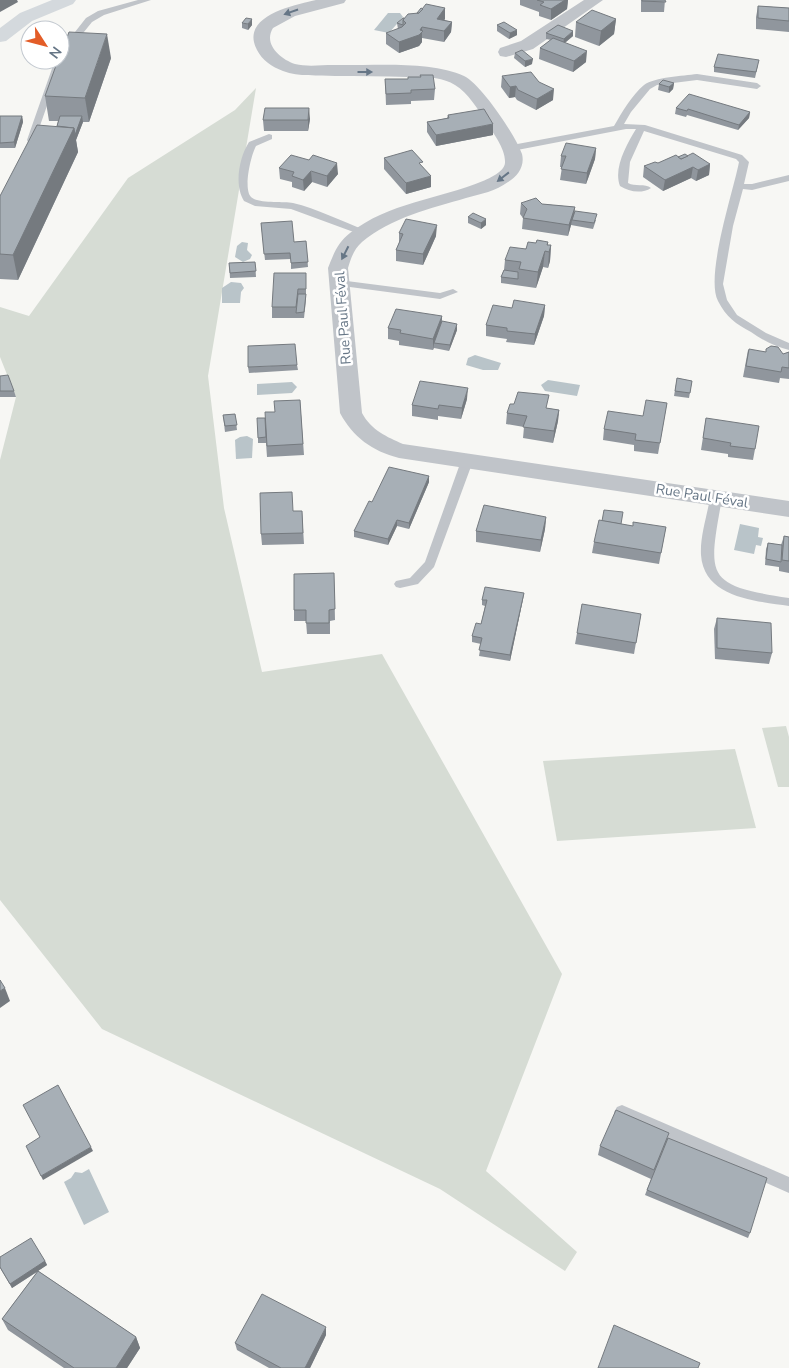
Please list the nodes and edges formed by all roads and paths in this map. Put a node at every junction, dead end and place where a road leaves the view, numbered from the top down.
1 (67, 0) edge
2 (147, 0) edge
3 (338, 0) edge
4 (595, 0) edge
5 (45, 3) edge
6 (0, 37) edge
7 (70, 46) edge
8 (506, 52) dead end
9 (56, 70) edge
10 (757, 86) dead end
11 (642, 127) junction
12 (617, 128) junction
13 (270, 137) dead end
14 (29, 146) edge
15 (512, 148) junction
16 (789, 178) edge
17 (739, 186) junction
18 (646, 188) dead end
19 (362, 232) junction
20 (339, 283) junction
21 (454, 292) dead end
22 (789, 347) edge
23 (467, 461) junction
24 (716, 498) junction
25 (789, 509) edge
26 (400, 584) dead end
27 (789, 602) edge
28 (622, 1112) edge
29 (789, 1185) edge

1 - 5 main road
2 - 7 lane
3 -> 15 street
4 - 8 street
5 - 6 main road
9 - 14 lane
10 - 12 lane
11 - 12 lane
11 - 17 lane
11 - 18 lane
12 - 15 lane
13 - 19 lane
15 -> 19 street, Rue Paul Féval
16 - 17 lane
17 - 22 lane
19 -> 20 street, Rue Paul Féval
20 - 21 lane
20 - 23 street, Rue Paul Féval
23 - 24 street, Rue Paul Féval
23 - 26 lane
24 - 25 street, Rue Paul Féval
24 - 27 lane
28 - 29 lane

